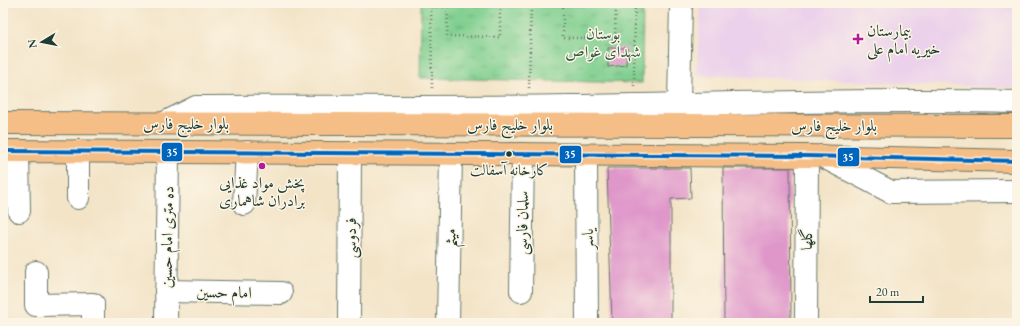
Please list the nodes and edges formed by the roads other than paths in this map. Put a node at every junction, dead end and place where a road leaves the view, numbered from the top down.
1 (681, 3) edge
2 (1017, 102) edge
3 (679, 103) junction
4 (3, 123) edge
5 (164, 123) junction
6 (1017, 126) edge
7 (10, 151) edge
8 (78, 151) junction
9 (168, 152) junction
10 (247, 152) junction
11 (350, 153) junction
12 (451, 154) junction
13 (523, 154) junction
14 (586, 155) junction
15 (814, 156) junction
16 (1017, 161) edge
17 (1017, 192) edge
18 (78, 198) dead end
19 (244, 204) dead end
20 (19, 211) dead end
21 (36, 272) dead end
22 (521, 291) dead end
23 (166, 292) junction
24 (281, 293) dead end
25 (93, 323) edge
26 (166, 323) edge
27 (349, 323) edge
28 (448, 323) edge
29 (587, 323) edge
30 (806, 323) edge

1 - 3 street
2 - 3 street
3 - 5 street
4 - 5 main road, بلوار خلیج فارس
5 - 6 main road, بلوار خلیج فارس
7 - 8 main road, بلوار خلیج فارس
7 - 20 street
8 - 9 main road, بلوار خلیج فارس
8 - 18 street
9 - 10 main road, بلوار خلیج فارس
9 - 23 street, ده متری امام حسین
10 - 11 main road, بلوار خلیج فارس
10 - 19 street
11 - 12 main road, بلوار خلیج فارس
11 - 27 street, فردوسی
12 - 13 main road, بلوار خلیج فارس
12 - 28 street, میثم
13 - 14 main road, بلوار خلیج فارس
13 - 22 street, سلمان فارسی
14 - 15 main road, بلوار خلیج فارس
14 - 29 street, یاسر
15 - 16 main road, بلوار خلیج فارس
15 - 17 street
15 - 30 street, گلها
21 - 25 street
23 - 24 street, امام حسین
23 - 26 street, ده متری امام حسین

